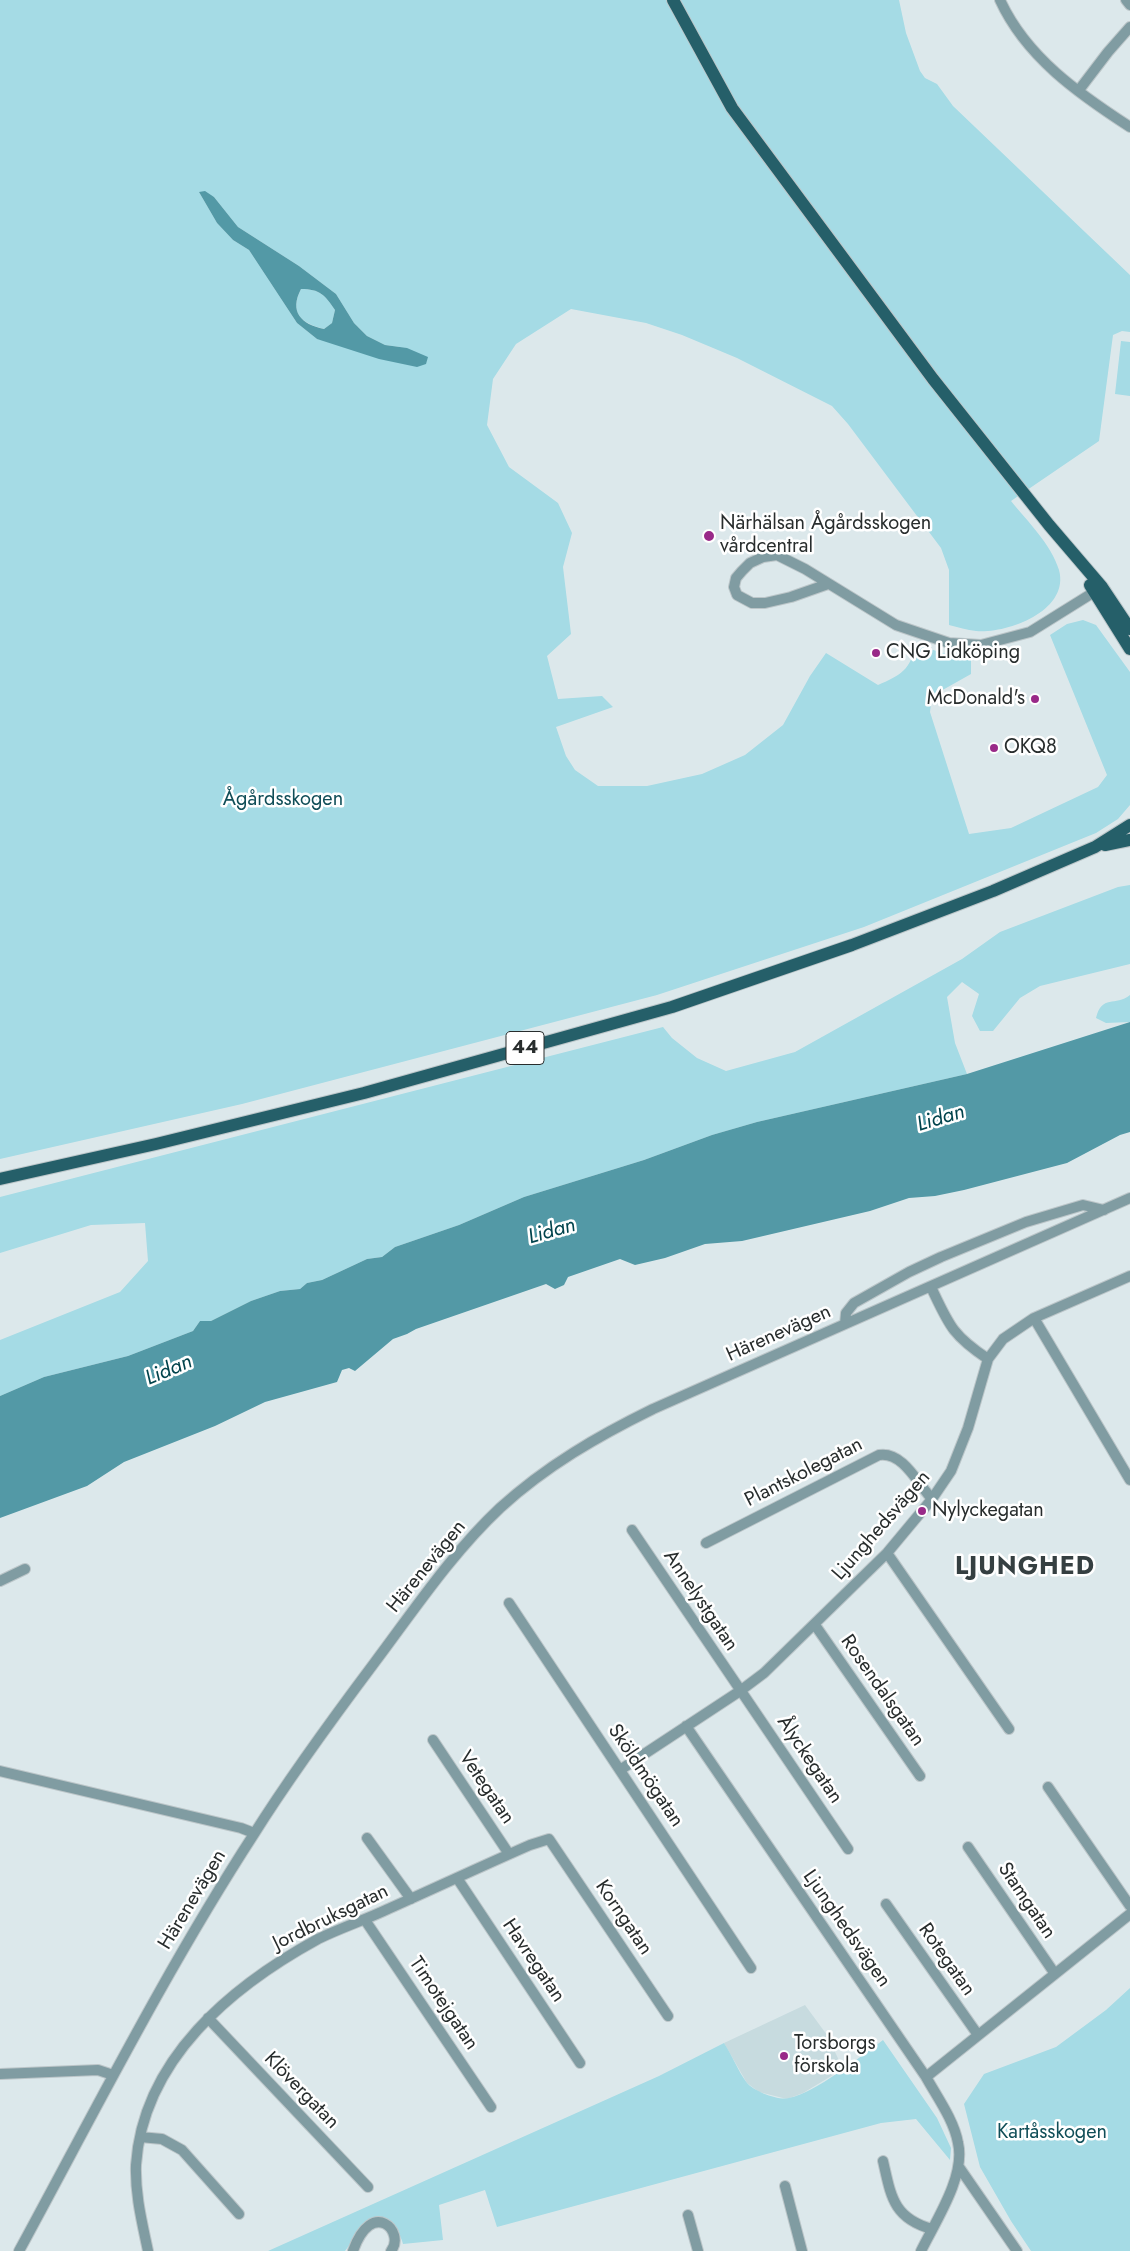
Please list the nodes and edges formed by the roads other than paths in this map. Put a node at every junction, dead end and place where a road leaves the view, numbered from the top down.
1 (673, 0) edge
2 (1000, 0) edge
3 (1126, 0) edge
4 (1130, 5) edge
5 (1130, 27) edge
6 (1079, 90) junction
7 (1130, 127) edge
8 (828, 584) junction
9 (1099, 590) junction
10 (1130, 629) edge
11 (1130, 649) edge
12 (1130, 824) edge
13 (1130, 840) edge
14 (1095, 847) junction
15 (0, 1178) edge
16 (1130, 1198) edge
17 (1104, 1210) junction
18 (1127, 1277) edge
19 (931, 1287) junction
20 (1130, 1288) edge
21 (1034, 1318) junction
22 (845, 1324) junction
23 (988, 1359) junction
24 (1130, 1480) edge
25 (932, 1499) junction
26 (632, 1530) dead end
27 (706, 1543) dead end
28 (887, 1552) junction
29 (25, 1569) dead end
30 (0, 1581) edge
31 (509, 1603) dead end
32 (815, 1625) junction
33 (740, 1691) junction
34 (686, 1726) junction
35 (1009, 1729) dead end
36 (433, 1740) dead end
37 (620, 1770) junction
38 (0, 1771) edge
39 (920, 1776) dead end
40 (1048, 1787) dead end
41 (254, 1833) junction
42 (367, 1838) dead end
43 (549, 1839) joint
44 (968, 1847) dead end
45 (848, 1849) dead end
46 (509, 1854) junction
47 (457, 1878) junction
48 (411, 1899) junction
49 (886, 1904) dead end
50 (1130, 1906) edge
51 (1130, 1914) edge
52 (365, 1920) junction
53 (751, 1968) dead end
54 (1055, 1974) junction
55 (668, 2016) dead end
56 (208, 2018) junction
57 (978, 2035) junction
58 (580, 2063) dead end
59 (0, 2074) edge
60 (113, 2075) junction
61 (926, 2077) junction
62 (491, 2107) dead end
63 (140, 2137) junction
64 (883, 2161) dead end
65 (959, 2167) junction
66 (785, 2186) dead end
67 (368, 2187) dead end
68 (239, 2214) dead end
69 (688, 2216) dead end
70 (932, 2229) junction
71 (19, 2251) edge
72 (148, 2251) edge
73 (353, 2251) edge
74 (392, 2251) edge
75 (698, 2251) edge
76 (802, 2251) edge
77 (921, 2251) edge
78 (1017, 2251) edge

1 - 9 main road
2 - 6 street
3 - 4 street
5 - 6 street
6 - 7 street
8 - 8 street
8 - 9 street
9 - 10 main road
9 - 11 main road
12 - 14 main road, 44
13 - 14 main road, 44
14 - 15 main road, 44
16 - 17 street, Härenevägen
17 - 19 street, Härenevägen
17 - 22 street
18 - 20 street
18 - 21 street, Ljunghedsvägen
19 - 22 street, Härenevägen
19 - 23 street
21 - 23 street, Ljunghedsvägen
21 - 24 street
22 - 41 street, Härenevägen
23 - 25 street, Ljunghedsvägen
25 - 27 street, Plantskolegatan
25 - 28 street, Ljunghedsvägen
26 - 33 street, Annelystgatan
28 - 32 street, Ljunghedsvägen
28 - 35 street
29 - 30 street
31 - 37 street, Sköldmögatan
32 - 33 street, Ljunghedsvägen
32 - 39 street, Rosendalsgatan
33 - 34 street, Ljunghedsvägen
33 - 45 street, Ålyckegatan
34 - 37 street, Ljunghedsvägen
34 - 61 street, Ljunghedsvägen
36 - 46 street, Vetegatan
37 - 53 street, Sköldmögatan
38 - 41 street
40 - 50 street
41 - 60 street, Härenevägen
42 - 48 street
43 - 46 street, Jordbruksgatan
43 - 55 street, Korngatan
44 - 54 street, Stamgatan
46 - 47 street, Jordbruksgatan
47 - 48 street, Jordbruksgatan
47 - 58 street, Havregatan
48 - 52 street, Jordbruksgatan
49 - 57 street, Rotegatan
51 - 54 street
52 - 56 street, Jordbruksgatan
52 - 62 street, Timotejgatan
54 - 57 street
56 - 63 street, Jordbruksgatan
56 - 67 street, Klövergatan
57 - 61 street
59 - 60 street
60 - 71 street, Härenevägen
61 - 65 street, Ljunghedsvägen
63 - 68 street
63 - 72 street, Jordbruksgatan
64 - 70 street
65 - 70 street
65 - 78 street
66 - 76 street
69 - 75 street
70 - 77 street
73 - 74 street

